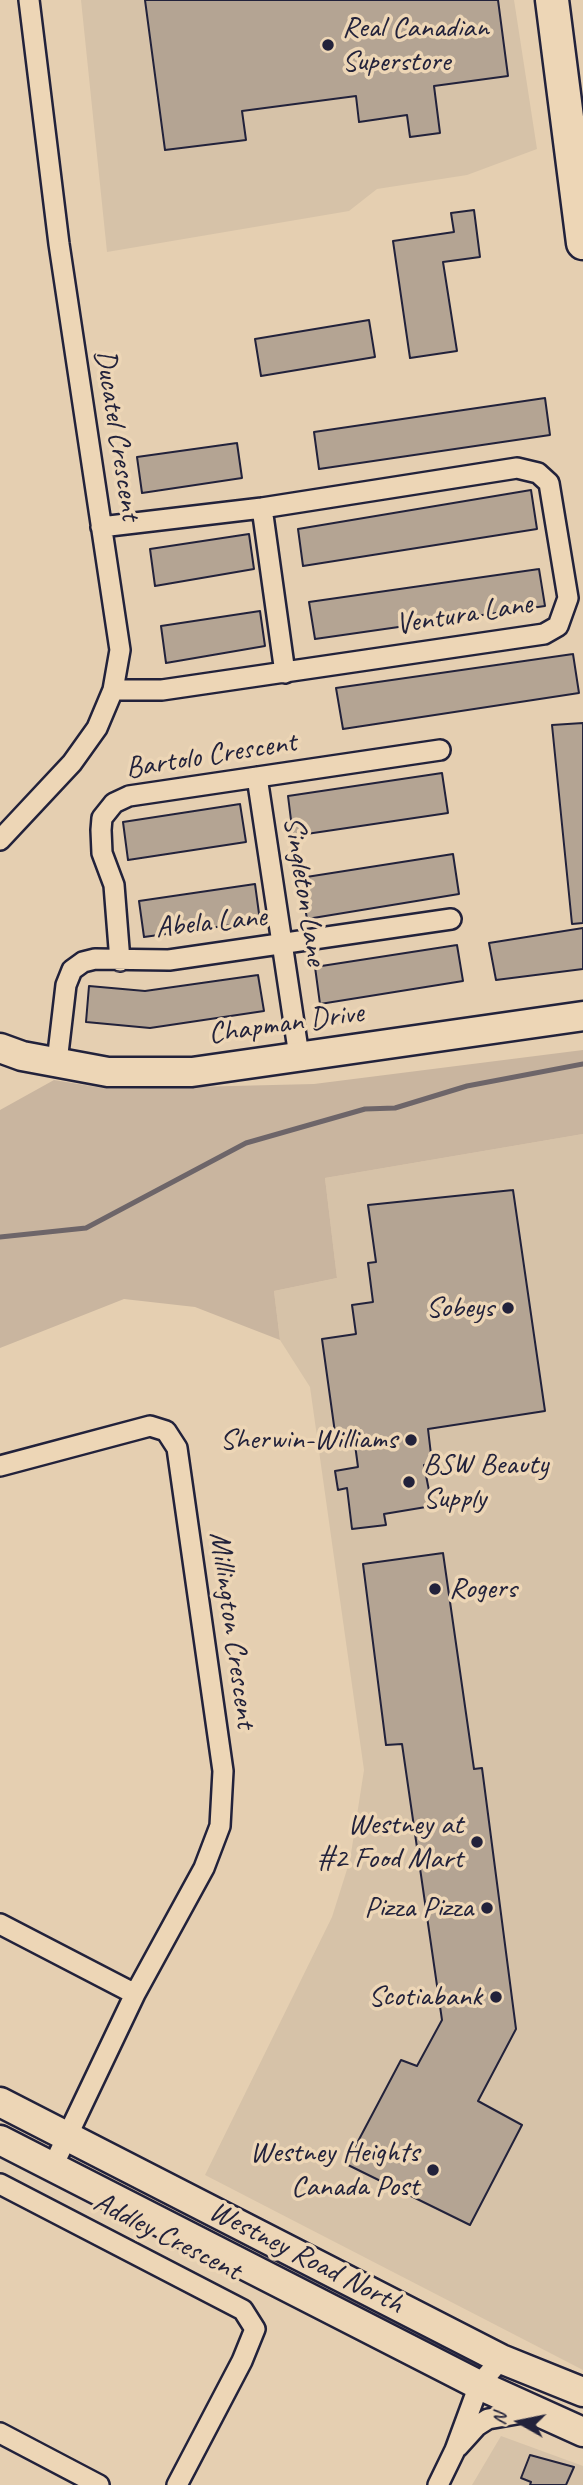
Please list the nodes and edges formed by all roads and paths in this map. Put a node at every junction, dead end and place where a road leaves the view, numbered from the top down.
1 (29, 0) edge
2 (552, 0) edge
3 (583, 243) edge
4 (262, 508) junction
5 (101, 527) junction
6 (285, 673) junction
7 (113, 690) junction
8 (440, 750) dead end
9 (257, 778) junction
10 (0, 840) edge
11 (451, 919) dead end
12 (282, 946) junction
13 (120, 961) junction
14 (583, 1016) edge
15 (0, 1048) edge
16 (299, 1056) junction
17 (57, 1062) junction
18 (0, 1466) edge
19 (0, 1924) edge
20 (135, 1994) junction
21 (0, 2102) edge
22 (67, 2137) junction
23 (0, 2140) edge
24 (53, 2166) junction
25 (0, 2184) edge
26 (212, 2211) junction
27 (198, 2239) junction
28 (501, 2359) junction
29 (479, 2385) junction
30 (583, 2392) edge
31 (534, 2411) junction
32 (583, 2432) edge
33 (0, 2433) edge
34 (456, 2451) junction
35 (99, 2485) edge
36 (177, 2485) edge
37 (438, 2485) edge

1 - 5 street, Ducatel Crescent
2 - 3 main road
4 - 5 street, Ventura Lane
4 - 6 street
4 - 6 street, Ventura Lane
5 - 7 street, Ducatel Crescent
6 - 7 street, Ventura Lane
7 - 10 street, Ducatel Crescent
8 - 9 street, Bartolo Crescent
9 - 12 street, Singleton Lane
9 - 13 street, Bartolo Crescent
11 - 12 street, Abela Lane
12 - 13 street, Abela Lane
12 - 16 street, Singleton Lane
13 - 17 street, Abela Lane
14 - 16 main road, Chapman Drive
15 - 17 main road, Chapman Drive
16 - 17 main road, Chapman Drive
18 - 20 street, Millington Crescent
19 - 20 street
20 - 22 street, Millington Crescent
21 - 22 main road, Westney Road North
22 - 24 street, Millington Crescent
22 - 26 main road, Westney Road North
23 - 24 main road, Westney Road North
24 - 27 main road, Westney Road North
25 - 36 street, Addley Crescent
26 - 27 main road
26 - 28 main road, Westney Road North
27 - 29 main road, Westney Road North
28 - 29 street
28 - 30 main road, Westney Road North
29 - 31 main road, Westney Road North
29 - 34 street
31 - 32 main road, Westney Road North
31 - 34 street
33 - 35 street
34 - 37 street

